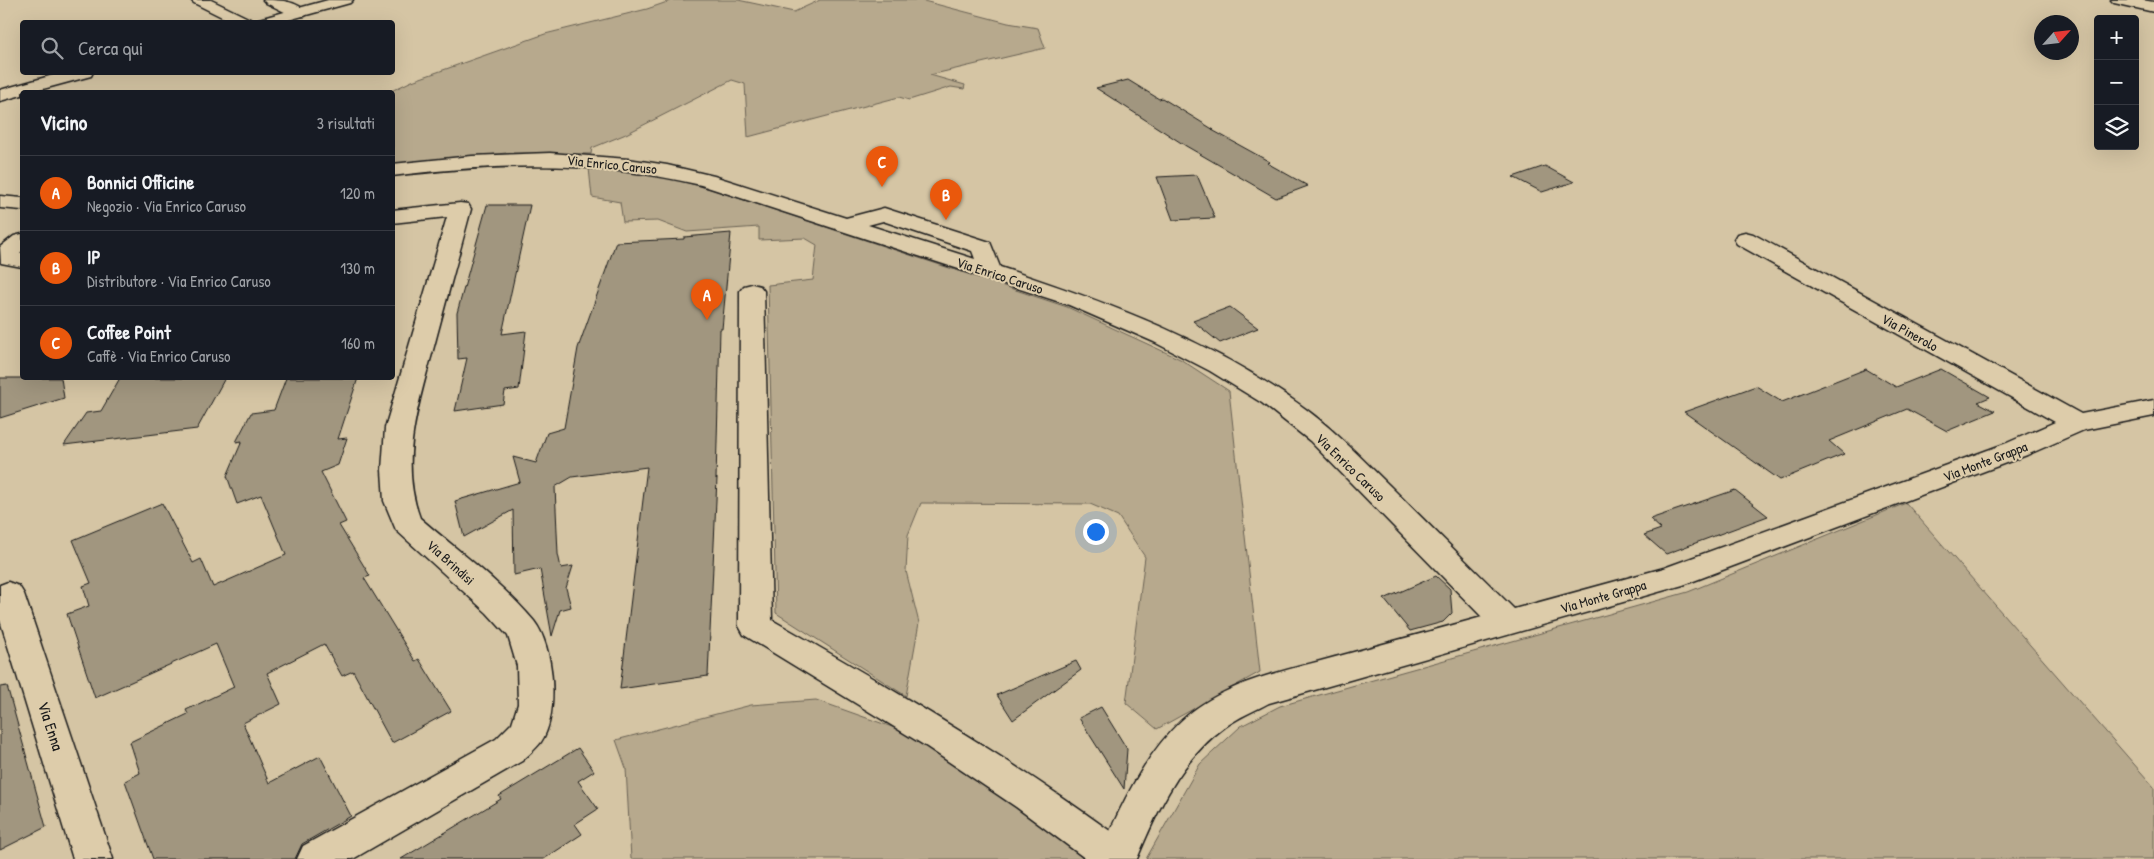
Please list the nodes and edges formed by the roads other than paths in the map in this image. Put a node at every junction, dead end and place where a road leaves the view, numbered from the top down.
1 (199, 0) edge
2 (271, 0) edge
3 (345, 0) edge
4 (2119, 0) edge
5 (2154, 7) edge
6 (299, 13) junction
7 (240, 20) edge
8 (272, 20) edge
9 (74, 75) edge
10 (20, 90) edge
11 (21, 90) edge
12 (0, 96) edge
13 (395, 170) edge
14 (0, 202) edge
15 (20, 204) edge
16 (395, 217) edge
17 (1745, 239) dead end
18 (752, 291) dead end
19 (2154, 408) edge
20 (2076, 424) junction
21 (8, 594) dead end
22 (1507, 622) junction
23 (93, 859) edge
24 (316, 859) edge
25 (1117, 859) edge

1 - 7 street
2 - 6 street
3 - 6 street
4 - 5 street
6 - 8 street
9 - 11 street
10 - 12 street
13 - 22 street, Via Enrico Caruso
14 - 15 street
16 - 24 street, Via Brindisi
17 - 20 street, Via Pinerolo
18 - 25 street
19 - 20 street, Via Monte Grappa
20 - 22 street, Via Monte Grappa
21 - 23 street, Via Enna
22 - 25 street, Via Monte Grappa

